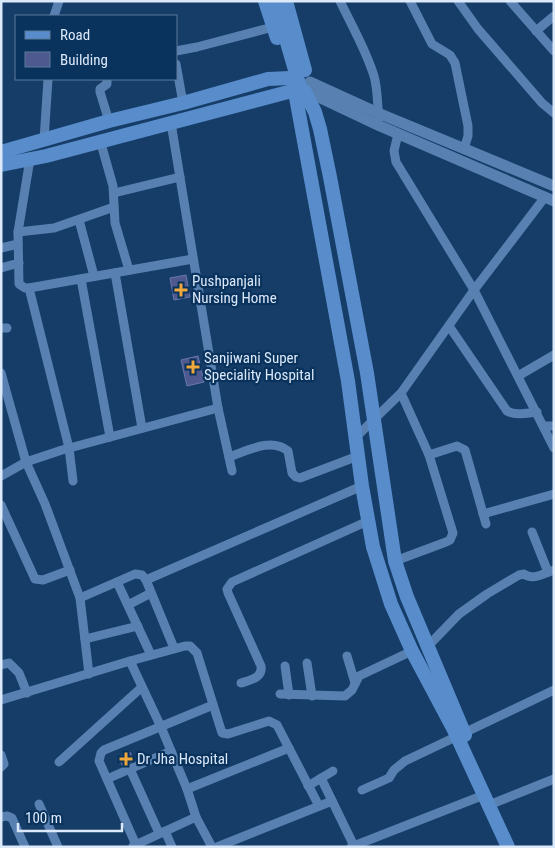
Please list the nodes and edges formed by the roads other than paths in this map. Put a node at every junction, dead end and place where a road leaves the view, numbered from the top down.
1 (59, 1) edge
2 (265, 1) edge
3 (275, 1) edge
4 (286, 1) edge
5 (340, 1) edge
6 (410, 1) edge
7 (458, 1) edge
8 (510, 1) edge
9 (54, 15) edge
10 (554, 16) edge
11 (273, 27) junction
12 (536, 31) junction
13 (554, 50) edge
14 (178, 51) edge
15 (178, 75) edge
16 (48, 80) edge
17 (107, 80) edge
18 (299, 85) junction
19 (183, 103) junction
20 (554, 113) edge
21 (378, 114) junction
22 (109, 121) junction
23 (171, 123) junction
24 (380, 126) junction
25 (398, 134) junction
26 (44, 140) junction
27 (100, 140) junction
28 (464, 149) junction
29 (1, 152) edge
30 (30, 159) junction
31 (1, 165) edge
32 (180, 176) junction
33 (554, 186) edge
34 (114, 193) junction
35 (550, 199) edge
36 (114, 207) junction
37 (79, 220) junction
38 (18, 232) junction
39 (18, 244) junction
40 (1, 248) edge
41 (193, 259) junction
42 (19, 264) junction
43 (1, 268) edge
44 (129, 270) junction
45 (115, 273) junction
46 (94, 276) junction
47 (81, 279) junction
48 (29, 288) junction
49 (474, 290) junction
50 (354, 308) junction
51 (335, 313) junction
52 (449, 326) junction
53 (554, 355) edge
54 (1, 373) edge
55 (518, 376) junction
56 (401, 393) junction
57 (218, 408) junction
58 (537, 412) junction
59 (373, 420) junction
60 (544, 426) junction
61 (554, 426) edge
62 (142, 428) junction
63 (110, 437) junction
64 (356, 437) junction
65 (69, 448) junction
66 (554, 448) edge
67 (430, 455) junction
68 (358, 456) junction
69 (229, 457) junction
70 (26, 462) junction
71 (232, 471) dead end
72 (1, 476) edge
73 (74, 481) dead end
74 (362, 486) junction
75 (554, 494) edge
76 (1, 504) edge
77 (483, 514) junction
78 (368, 521) junction
79 (486, 524) dead end
80 (532, 532) dead end
81 (395, 561) junction
82 (70, 570) junction
83 (551, 571) edge
84 (146, 580) junction
85 (117, 582) junction
86 (151, 593) junction
87 (80, 598) junction
88 (128, 605) junction
89 (138, 626) junction
90 (85, 640) junction
91 (428, 646) junction
92 (174, 648) junction
93 (412, 651) junction
94 (151, 655) junction
95 (347, 656) dead end
96 (130, 661) junction
97 (307, 663) dead end
98 (1, 665) edge
99 (285, 666) dead end
100 (89, 674) junction
101 (241, 683) dead end
102 (355, 684) junction
103 (142, 687) junction
104 (554, 690) edge
105 (27, 693) junction
106 (312, 696) junction
107 (1, 700) edge
108 (444, 700) junction
109 (213, 705) junction
110 (161, 727) junction
111 (461, 735) junction
112 (289, 748) junction
113 (171, 751) junction
114 (1, 755) edge
115 (59, 762) dead end
116 (1, 767) edge
117 (130, 769) junction
118 (333, 771) dead end
119 (321, 778) junction
120 (107, 779) junction
121 (554, 779) edge
122 (308, 786) junction
123 (187, 789) junction
124 (362, 790) dead end
125 (332, 801) junction
126 (490, 801) junction
127 (39, 804) dead end
128 (319, 806) junction
129 (196, 816) junction
130 (1, 818) edge
131 (162, 832) junction
132 (134, 846) edge
133 (353, 846) edge
134 (25, 847) edge
135 (58, 847) edge
136 (172, 847) edge
137 (212, 847) edge
138 (217, 847) edge
139 (508, 847) edge
140 (516, 847) edge

1 - 9 street
2 - 11 main road
3 - 108 main road
4 - 18 main road
5 - 21 street
6 - 28 street
7 - 20 street
8 - 12 street
10 - 12 street
11 - 14 street
11 - 18 main road
12 - 13 street
15 - 19 street
16 - 26 street
17 - 22 street
18 - 19 main road
18 - 21 main road
18 - 23 main road
18 - 24 main road
18 - 50 main road
18 - 51 main road
19 - 22 main road
21 - 24 street
21 - 28 main road
22 - 26 main road
23 - 27 main road
23 - 32 street
24 - 25 main road
25 - 35 main road
25 - 49 street
26 - 29 main road
27 - 30 main road
27 - 34 street
28 - 33 main road
30 - 31 main road
30 - 38 street
32 - 34 street
32 - 41 street
34 - 36 street
35 - 49 street
36 - 37 street
36 - 44 street
37 - 38 street
37 - 46 street
38 - 39 street
39 - 40 street
39 - 42 street
41 - 44 street
41 - 57 street
42 - 43 street
42 - 48 street
44 - 45 street
45 - 46 street
45 - 62 street
46 - 47 street
47 - 48 street
47 - 63 street
48 - 65 street
49 - 52 street
49 - 55 street
50 - 51 main road
50 - 59 main road
51 - 64 main road
52 - 56 street
52 - 58 street
53 - 55 street
54 - 70 street
55 - 58 street
56 - 59 street
56 - 67 street
57 - 62 street
57 - 69 street
58 - 60 street
59 - 64 street
59 - 81 main road
60 - 61 street
60 - 66 street
62 - 63 street
63 - 65 street
64 - 68 main road
65 - 70 street
65 - 73 street
67 - 77 street
67 - 81 street
68 - 69 street
68 - 74 main road
69 - 71 street
70 - 72 street
70 - 82 street
74 - 78 main road
74 - 84 street
75 - 77 street
76 - 82 street
77 - 79 street
78 - 93 main road
78 - 101 street
80 - 83 street
81 - 91 main road
82 - 87 street
83 - 91 street
84 - 85 street
84 - 86 street
85 - 87 street
85 - 88 street
86 - 88 street
86 - 92 street
87 - 90 street
88 - 89 street
89 - 90 street
89 - 94 street
90 - 100 street
91 - 108 main road
92 - 94 street
92 - 109 street
93 - 102 street
93 - 108 main road
94 - 96 street
95 - 102 street
96 - 100 street
96 - 103 street
97 - 106 street
98 - 105 street
99 - 106 street
100 - 105 street
102 - 106 street
103 - 110 street
103 - 115 street
104 - 111 street
105 - 107 street
108 - 111 main road
109 - 110 street
109 - 112 street
110 - 113 street
110 - 120 street
111 - 124 street
111 - 126 main road
112 - 122 street
112 - 123 street
113 - 117 street
113 - 123 street
114 - 116 street
117 - 120 street
117 - 131 street
118 - 119 street
119 - 122 street
119 - 125 street
120 - 132 street
121 - 126 street
122 - 128 street
123 - 129 street
125 - 128 street
125 - 133 street
126 - 133 street
126 - 139 main road
126 - 140 main road
127 - 135 street
128 - 138 street
129 - 131 street
129 - 137 street
130 - 134 street
131 - 132 street
131 - 136 street

